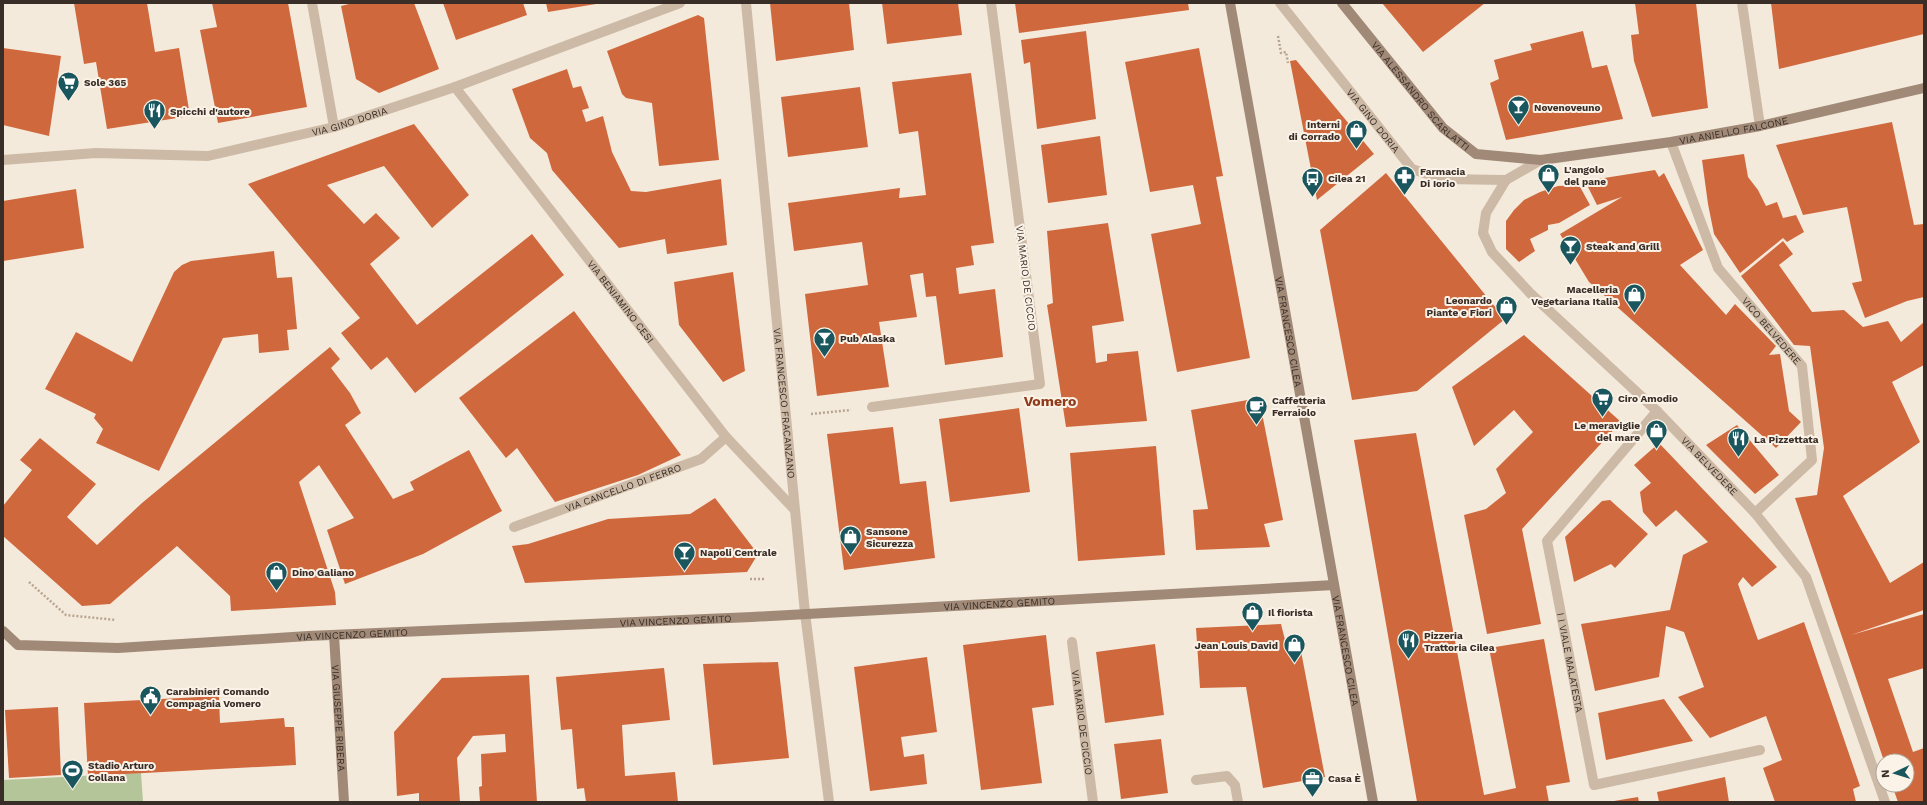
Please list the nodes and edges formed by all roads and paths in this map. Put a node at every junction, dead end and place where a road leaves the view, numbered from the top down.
1 (312, 3) edge
2 (680, 3) edge
3 (746, 3) edge
4 (991, 3) edge
5 (1230, 3) edge
6 (1280, 3) edge
7 (1342, 3) edge
8 (1742, 3) edge
9 (1281, 53) dead end
10 (1288, 63) dead end
11 (455, 87) junction
12 (1924, 88) edge
13 (1760, 126) junction
14 (334, 127) junction
15 (1671, 142) junction
16 (3, 160) edge
17 (1540, 160) junction
18 (1506, 180) junction
19 (872, 407) joint
20 (1656, 411) junction
21 (811, 414) dead end
22 (726, 437) junction
23 (794, 509) junction
24 (1755, 513) junction
25 (514, 527) dead end
26 (750, 579) dead end
27 (766, 579) dead end
28 (29, 582) dead end
29 (1334, 585) junction
30 (805, 613) junction
31 (116, 620) dead end
32 (3, 631) edge
33 (334, 635) junction
34 (1072, 642) dead end
35 (1760, 750) dead end
36 (1196, 780) dead end
37 (344, 802) edge
38 (829, 802) edge
39 (1093, 802) edge
40 (1238, 802) edge
41 (1373, 802) edge
42 (1885, 802) edge

1 - 14 street
2 - 11 street, VIA GINO DORIA
3 - 23 street, VIA FRANCESCO FRACANZANO
4 - 19 street, VIA MARIO DE CICCIO
5 - 29 main road, VIA FRANCESCO CILEA
6 - 18 street, VIA GINO DORIA
7 - 17 main road, VIA ALESSANDRO SCARLATTI
8 - 13 street
9 - 10 path
11 - 14 street, VIA GINO DORIA
11 - 22 street, VIA BENIAMINO CESI
12 - 13 main road, VIA ANIELLO FALCONE
13 - 15 main road, VIA ANIELLO FALCONE
14 - 16 street, VIA GINO DORIA
15 - 17 main road, VIA ANIELLO FALCONE
15 - 24 street, VICO BELVEDERE
17 - 18 street
18 - 20 street, VIA BELVEDERE
19 - 21 path
20 - 24 street, VIA BELVEDERE
20 - 35 street, I I VIALE MALATESTA
22 - 23 street, VIA BENIAMINO CESI
22 - 25 street, VIA CANCELLO DI FERRO
23 - 30 street, VIA FRANCESCO FRACANZANO
24 - 42 street, VIA BELVEDERE
26 - 27 path
28 - 31 path
29 - 30 main road, VIA VINCENZO GEMITO
29 - 41 main road, VIA FRANCESCO CILEA
30 - 33 main road, VIA VINCENZO GEMITO
30 - 38 street, VIA FRANCESCO FRACANZANO
32 - 33 main road, VIA VINCENZO GEMITO
33 - 37 main road, VIA GIUSEPPE RIBERA
34 - 39 street, VIA MARIO DE CICCIO
36 - 40 street

